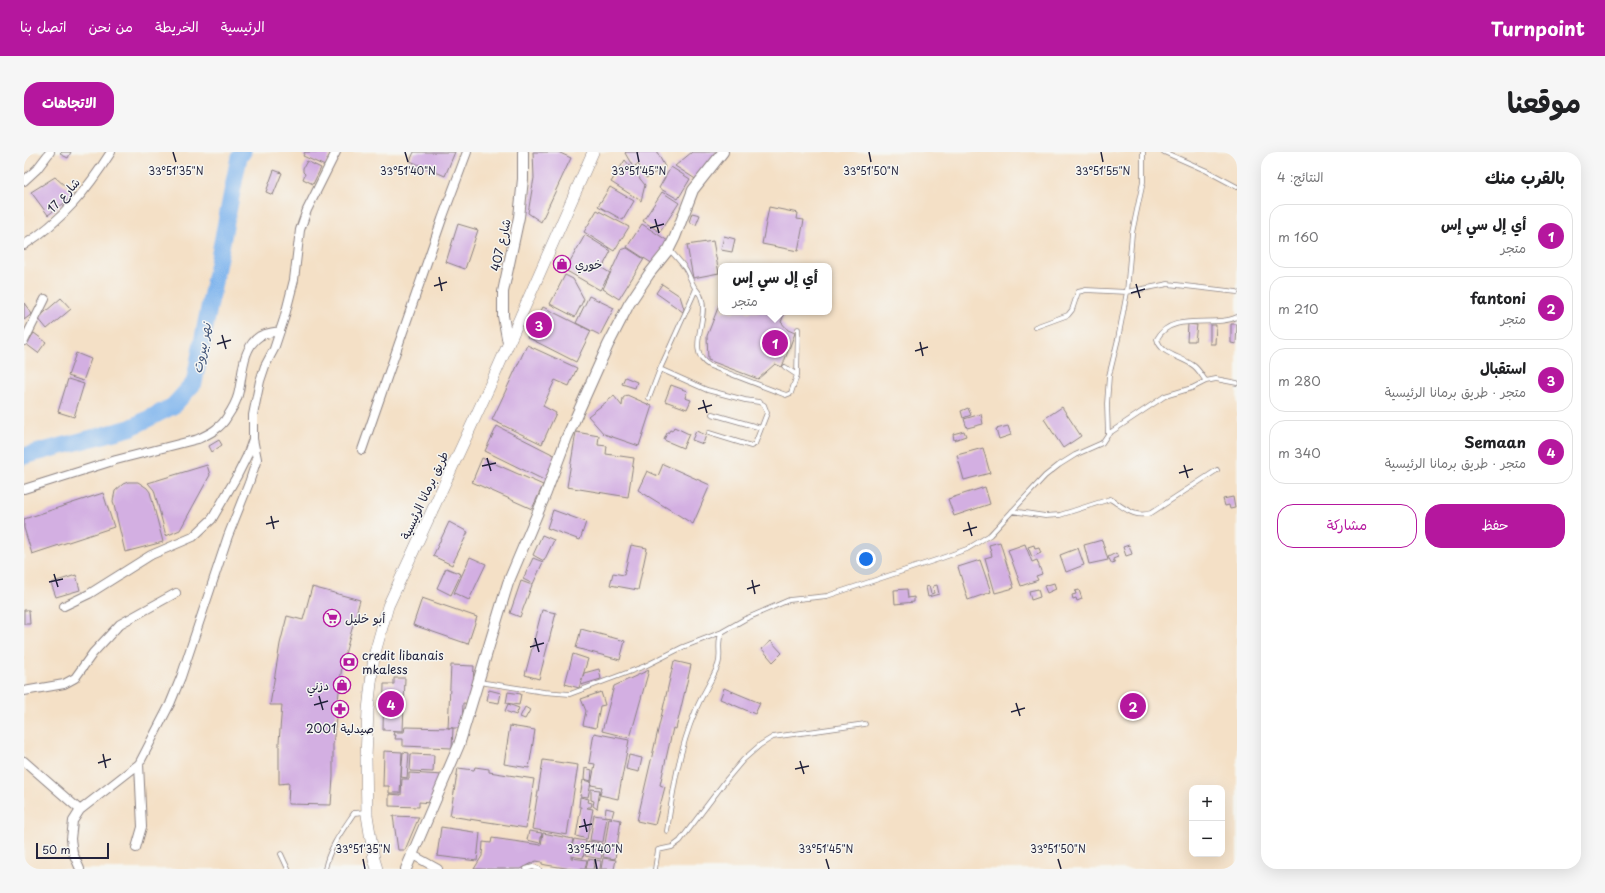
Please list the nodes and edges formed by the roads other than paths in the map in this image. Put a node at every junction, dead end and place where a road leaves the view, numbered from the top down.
1 (50, 152) edge
2 (111, 152) edge
3 (336, 152) edge
4 (467, 152) edge
5 (523, 152) edge
6 (593, 152) edge
7 (723, 152) edge
8 (1144, 152) edge
9 (1164, 152) edge
10 (24, 180) edge
11 (1237, 187) edge
12 (24, 245) edge
13 (669, 249) junction
14 (696, 289) junction
15 (1127, 292) junction
16 (1237, 292) edge
17 (45, 300) dead end
18 (1237, 317) edge
19 (1035, 327) dead end
20 (798, 329) dead end
21 (280, 331) junction
22 (24, 341) edge
23 (508, 343) junction
24 (785, 367) dead end
25 (660, 370) junction
26 (797, 374) junction
27 (1206, 381) junction
28 (1237, 383) edge
29 (649, 398) dead end
30 (712, 414) dead end
31 (761, 428) junction
32 (709, 433) dead end
33 (1108, 434) junction
34 (253, 439) junction
35 (362, 450) dead end
36 (1216, 470) dead end
37 (24, 489) edge
38 (1012, 511) junction
39 (176, 593) dead end
40 (64, 606) dead end
41 (722, 632) junction
42 (479, 682) junction
43 (24, 691) edge
44 (865, 724) dead end
45 (24, 761) edge
46 (139, 764) junction
47 (80, 810) junction
48 (367, 812) junction
49 (668, 831) dead end
50 (136, 848) dead end
51 (281, 854) dead end
52 (412, 854) junction
53 (80, 869) edge
54 (288, 869) edge
55 (325, 869) edge
56 (377, 869) edge
57 (406, 869) edge
58 (438, 869) edge
59 (526, 869) edge
60 (539, 869) edge
61 (655, 869) edge

1 - 10 street
2 - 12 street, شارع 17
3 - 21 street
4 - 35 street
5 - 23 street, شارع 407
6 - 23 main road, طريق برمانا الرئيسية
7 - 13 street
8 - 15 lane
9 - 11 lane
13 - 14 lane
13 - 42 street
14 - 25 lane
14 - 26 lane
15 - 16 lane
15 - 19 lane
15 - 33 lane
17 - 22 street
18 - 27 lane
20 - 26 lane
21 - 34 street
21 - 37 street
23 - 48 main road, طريق برمانا الرئيسية
24 - 26 lane
25 - 29 lane
25 - 31 lane
27 - 28 lane
27 - 33 lane
30 - 31 lane
31 - 32 lane
33 - 38 lane
34 - 40 street
34 - 46 street
36 - 38 lane
38 - 41 lane
39 - 43 street
41 - 42 lane
41 - 49 lane
42 - 52 street
44 - 61 lane
45 - 47 street
46 - 47 street
46 - 50 street
47 - 53 street
48 - 55 lane
48 - 56 main road, طريق برمانا الرئيسية
51 - 54 lane
52 - 57 street
52 - 58 street
59 - 60 lane

